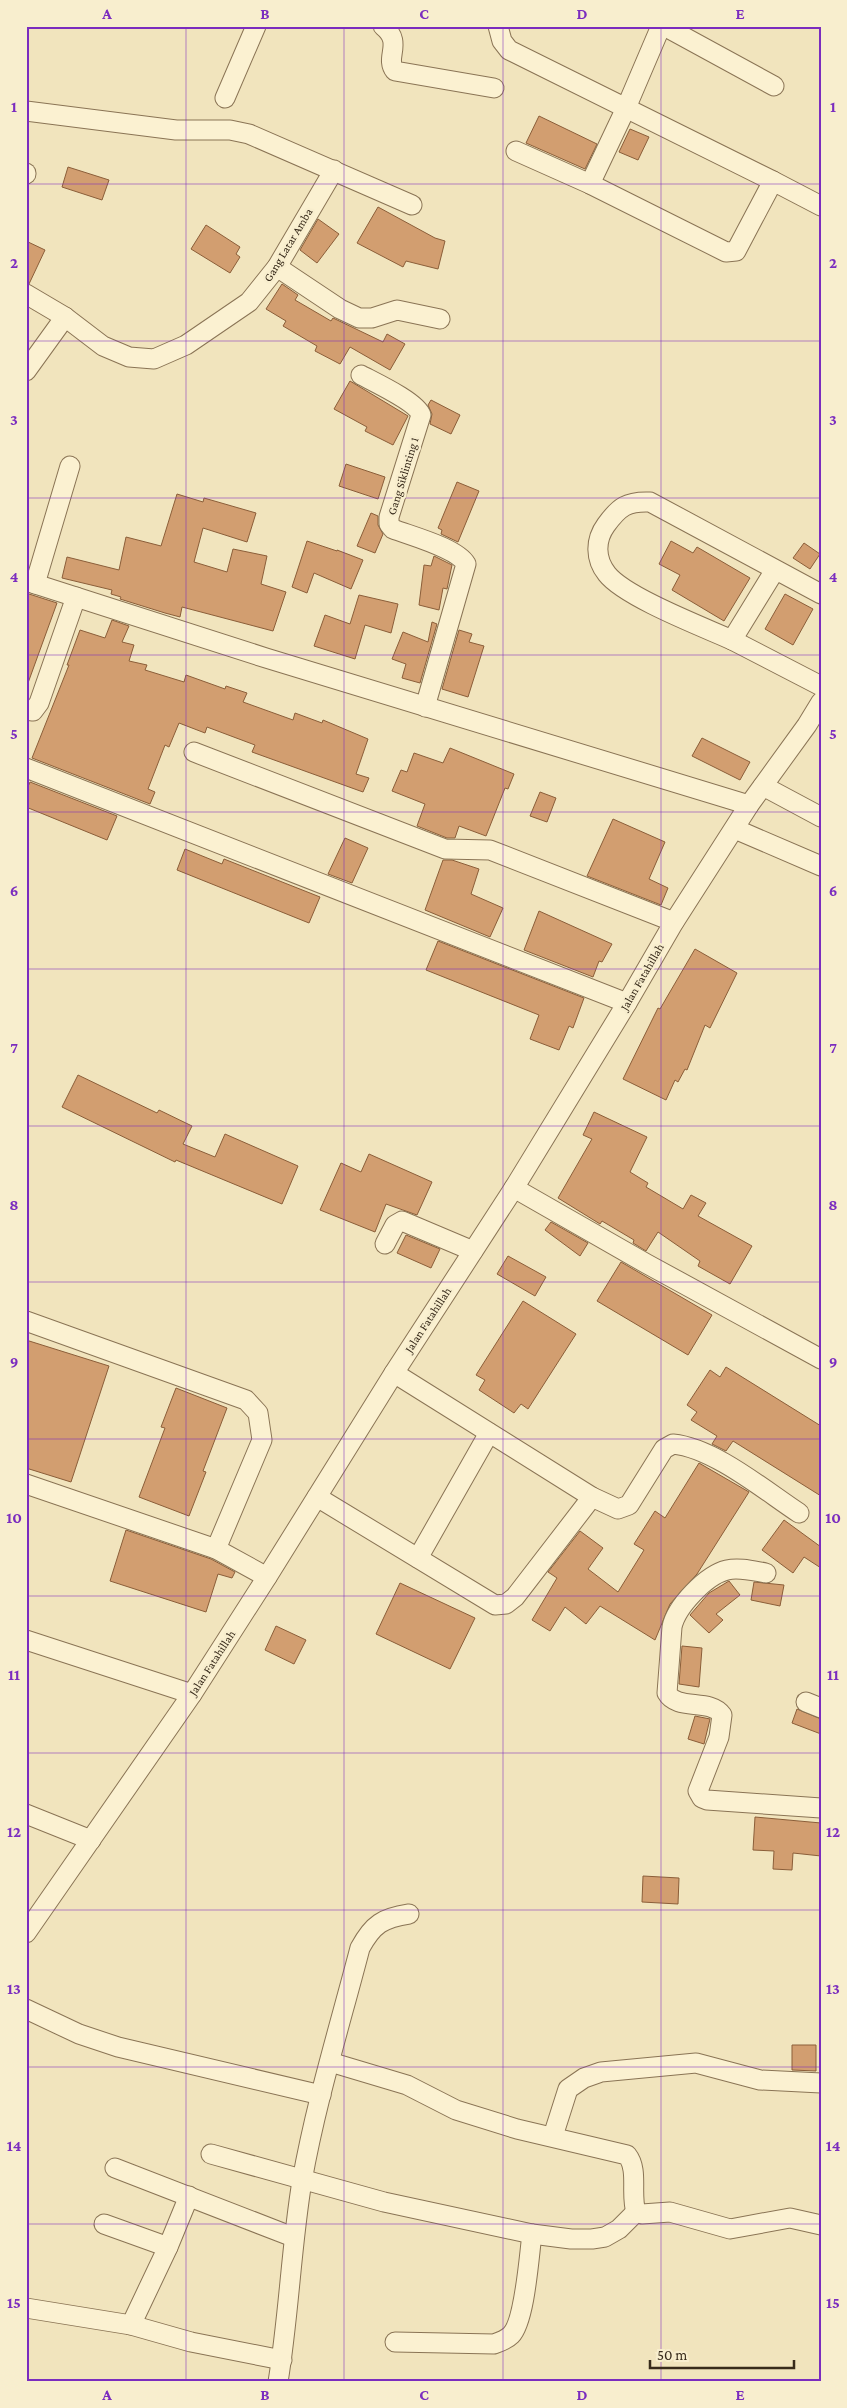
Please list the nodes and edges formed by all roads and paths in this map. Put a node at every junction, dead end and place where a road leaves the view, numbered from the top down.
1 (383, 26) edge
2 (498, 26) edge
3 (662, 26) edge
4 (251, 28) edge
5 (774, 86) dead end
6 (494, 88) dead end
7 (225, 98) dead end
8 (626, 108) junction
9 (26, 111) edge
10 (516, 151) dead end
11 (334, 170) junction
12 (773, 181) junction
13 (590, 184) junction
14 (412, 205) dead end
15 (821, 206) edge
16 (277, 267) junction
17 (26, 294) edge
18 (65, 317) junction
19 (440, 318) dead end
20 (26, 371) edge
21 (361, 375) dead end
22 (70, 466) dead end
23 (775, 570) junction
24 (30, 582) edge
25 (821, 594) edge
26 (76, 597) junction
27 (732, 640) junction
28 (821, 686) edge
29 (821, 702) edge
30 (426, 707) junction
31 (26, 710) edge
32 (814, 730) edge
33 (194, 752) dead end
34 (26, 768) edge
35 (763, 786) junction
36 (749, 805) junction
37 (821, 817) edge
38 (735, 830) junction
39 (821, 866) edge
40 (674, 922) junction
41 (627, 1004) junction
42 (514, 1188) junction
43 (385, 1244) dead end
44 (473, 1251) junction
45 (26, 1321) edge
46 (821, 1359) edge
47 (394, 1373) junction
48 (489, 1433) junction
49 (26, 1484) edge
50 (317, 1497) junction
51 (592, 1497) junction
52 (799, 1513) dead end
53 (216, 1549) junction
54 (418, 1558) junction
55 (766, 1573) dead end
56 (267, 1577) junction
57 (26, 1640) edge
58 (192, 1694) junction
59 (821, 1808) edge
60 (26, 1814) edge
61 (91, 1840) junction
62 (409, 1914) dead end
63 (29, 1924) edge
64 (26, 2009) edge
65 (330, 2062) junction
66 (821, 2083) edge
67 (321, 2095) junction
68 (553, 2136) junction
69 (211, 2154) dead end
70 (115, 2168) dead end
71 (303, 2179) junction
72 (188, 2196) junction
73 (636, 2212) junction
74 (104, 2224) dead end
75 (821, 2224) edge
76 (532, 2234) junction
77 (294, 2236) junction
78 (168, 2247) junction
79 (26, 2308) edge
80 (131, 2325) junction
81 (395, 2342) dead end
82 (282, 2360) junction
83 (278, 2382) edge

1 - 6 street
2 - 8 street
3 - 5 street
3 - 8 street
4 - 7 street
8 - 12 street
8 - 13 street
9 - 11 street
10 - 13 street
11 - 14 street
11 - 16 street, Gang Latar Amba
12 - 13 street
12 - 15 street
16 - 18 street, Gang Latar Amba
16 - 19 street
17 - 18 street, Gang Latar Amba
18 - 20 street
21 - 30 street, Gang Siklinting 1
22 - 24 street
23 - 25 street
23 - 27 street
23 - 27 street
24 - 26 street
26 - 30 street
26 - 31 street
27 - 28 street
29 - 32 street, Jalan Fatahillah
30 - 36 street
32 - 35 street, Jalan Fatahillah
33 - 40 street
34 - 41 street
35 - 36 street, Jalan Fatahillah
35 - 37 street
36 - 38 street, Jalan Fatahillah
38 - 39 street
38 - 40 street, Jalan Fatahillah
40 - 41 street, Jalan Fatahillah
41 - 42 street, Jalan Fatahillah
42 - 44 street, Jalan Fatahillah
42 - 46 street
43 - 44 street
44 - 47 street, Jalan Fatahillah
45 - 53 street
47 - 48 street
47 - 50 street, Jalan Fatahillah
48 - 51 street
48 - 54 street
49 - 53 street
50 - 54 street
50 - 56 street, Jalan Fatahillah
51 - 52 street
51 - 54 street
53 - 56 street
55 - 59 street
56 - 58 street, Jalan Fatahillah
57 - 58 street
58 - 61 street, Jalan Fatahillah
60 - 61 street
61 - 63 street, Jalan Fatahillah
62 - 65 street
64 - 67 street
65 - 67 street
65 - 68 street
66 - 68 street
67 - 71 street
68 - 73 street
69 - 71 street
70 - 72 street
71 - 76 street
71 - 77 street
72 - 77 street
72 - 78 street
73 - 75 street
73 - 76 street
74 - 78 street
76 - 81 street
77 - 82 street
78 - 80 street
79 - 80 street
80 - 82 street
82 - 83 street

